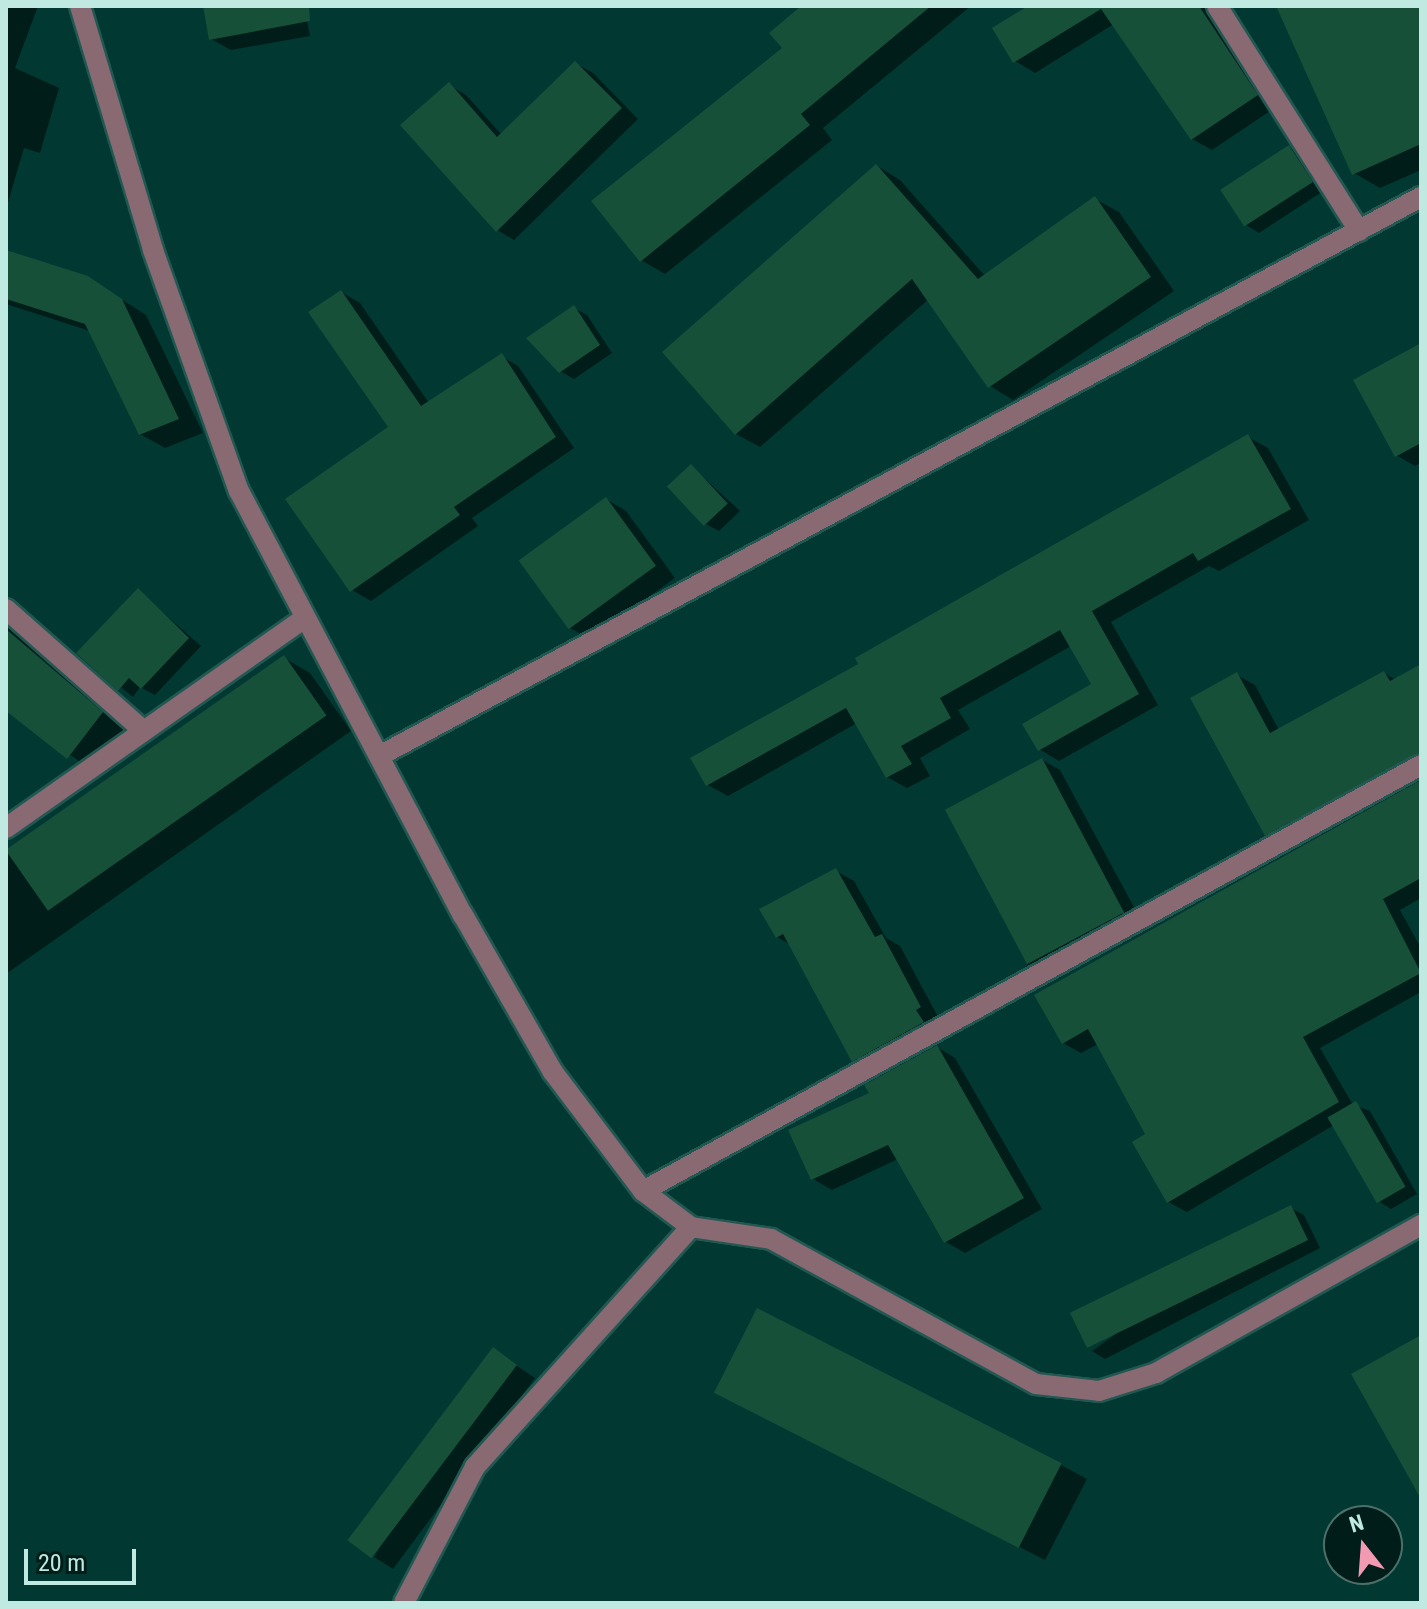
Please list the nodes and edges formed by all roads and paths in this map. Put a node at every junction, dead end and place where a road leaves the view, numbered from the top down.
1 (80, 6) edge
2 (1217, 6) edge
3 (1421, 197) edge
4 (1359, 231) junction
5 (6, 609) edge
6 (305, 618) junction
7 (144, 731) junction
8 (381, 755) junction
9 (1421, 765) edge
10 (6, 828) edge
11 (643, 1191) junction
12 (1421, 1225) edge
13 (691, 1227) junction
14 (404, 1603) edge

1 - 6 street
2 - 4 street
3 - 4 street
4 - 8 street
5 - 7 street
6 - 7 street
6 - 8 street
7 - 10 street
8 - 11 street
9 - 11 street
11 - 13 street
12 - 13 street
13 - 14 street

